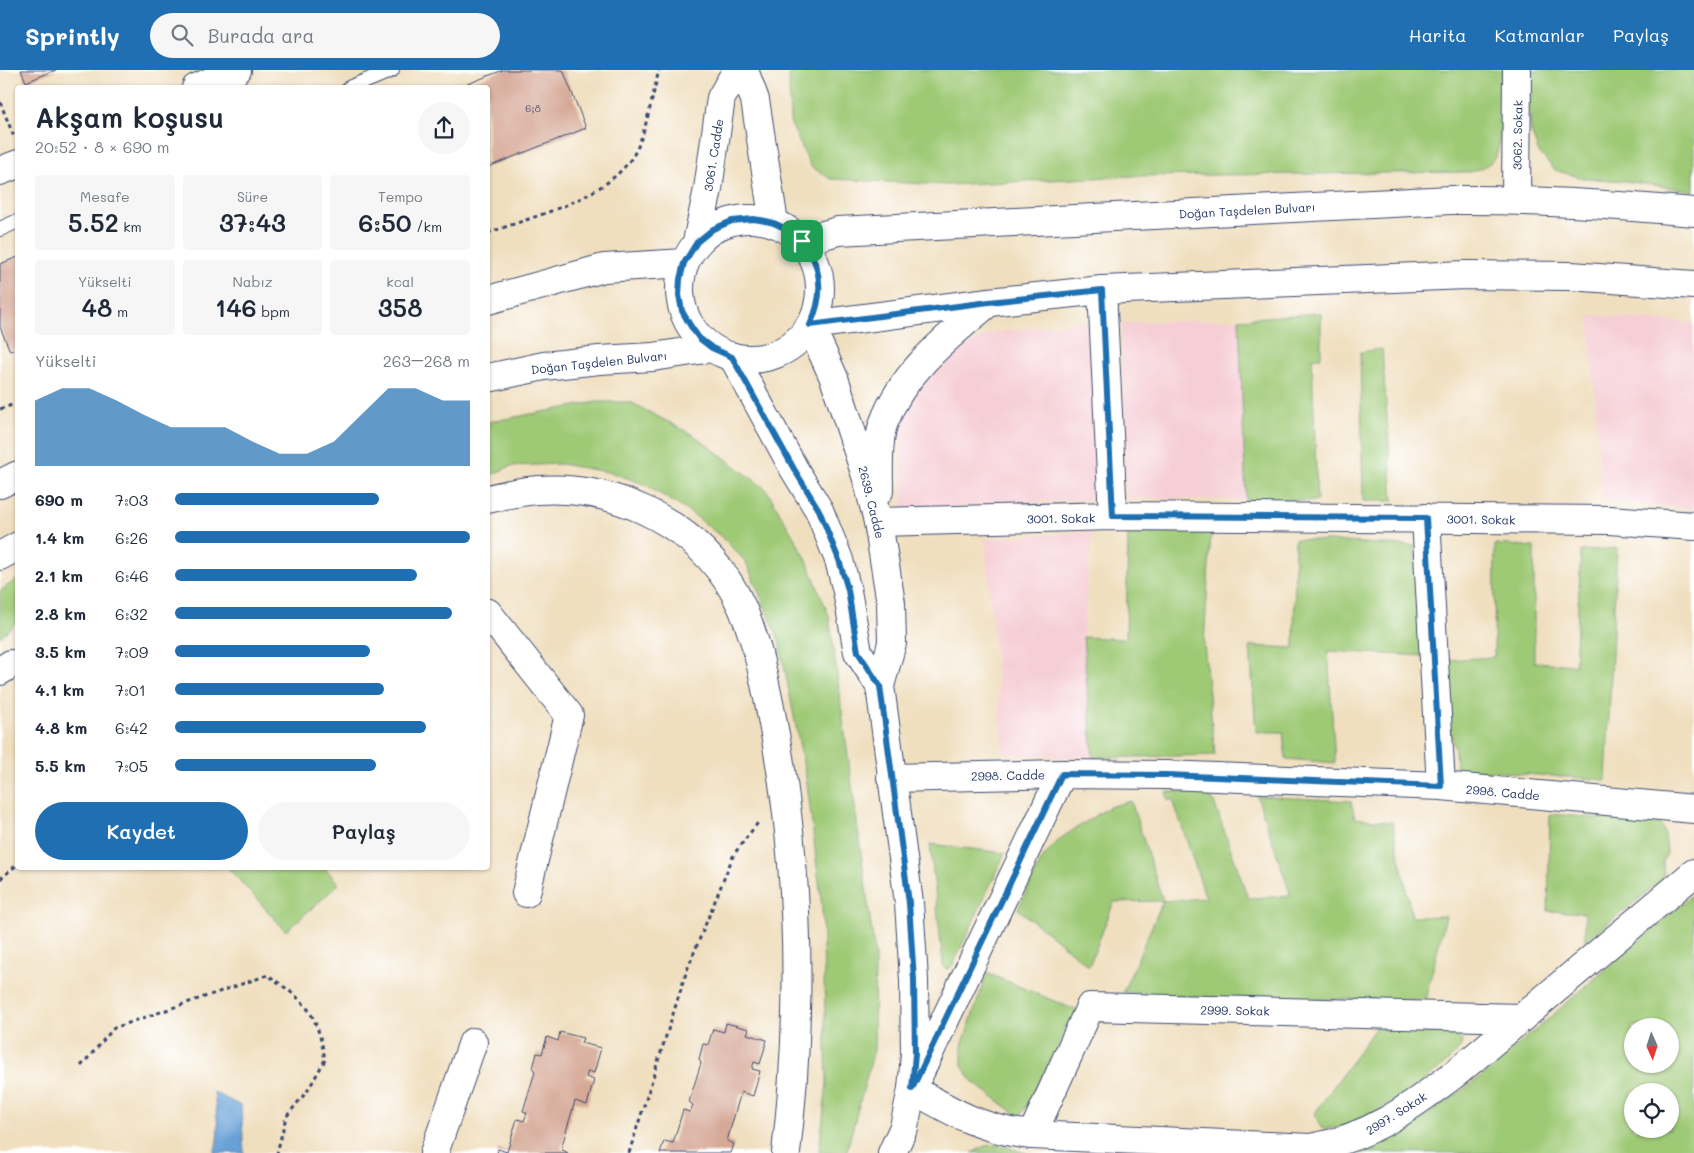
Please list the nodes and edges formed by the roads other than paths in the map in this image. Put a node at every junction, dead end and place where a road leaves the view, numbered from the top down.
1 (237, 70) edge
2 (392, 70) edge
3 (737, 70) edge
4 (744, 70) edge
5 (1518, 70) edge
6 (203, 85) edge
7 (356, 85) edge
8 (15, 165) edge
9 (0, 171) edge
10 (1516, 200) junction
11 (1694, 212) edge
12 (15, 222) edge
13 (774, 223) junction
14 (0, 228) edge
15 (802, 241) junction
16 (690, 253) junction
17 (1694, 285) edge
18 (1102, 290) junction
19 (490, 299) edge
20 (989, 302) junction
21 (810, 325) junction
22 (722, 353) junction
23 (490, 378) edge
24 (15, 477) edge
25 (0, 484) edge
26 (490, 499) edge
27 (1113, 516) junction
28 (1426, 518) junction
29 (878, 522) junction
30 (1694, 526) edge
31 (490, 616) edge
32 (880, 686) junction
33 (1062, 774) junction
34 (891, 778) junction
35 (1441, 786) junction
36 (1694, 809) edge
37 (1694, 873) edge
38 (526, 893) dead end
39 (1521, 1018) junction
40 (473, 1042) dead end
41 (912, 1089) junction
42 (1032, 1135) junction
43 (434, 1153) edge
44 (786, 1153) edge
45 (892, 1153) edge

1 - 6 street
2 - 7 lane
3 - 16 street, 3061. Cadde
4 - 13 street
5 - 10 street, 3062. Sokak
8 - 9 street
10 - 11 street, Doğan Taşdelen Bulvarı
10 - 15 street, Doğan Taşdelen Bulvarı
12 - 14 lane
13 - 15 street, Doğan Taşdelen Bulvarı
13 - 16 street, Doğan Taşdelen Bulvarı
15 - 21 street, Doğan Taşdelen Bulvarı
16 - 19 street
16 - 22 street
17 - 18 street
18 - 20 street
18 - 27 street
20 - 21 street
20 - 29 street
21 - 22 street, Doğan Taşdelen Bulvarı
21 - 29 street, 2639. Cadde
22 - 23 street, Doğan Taşdelen Bulvarı
22 - 32 street, 2639. Cadde
24 - 25 street
26 - 44 street
27 - 28 street, 3001. Sokak
27 - 29 street, 3001. Sokak
28 - 30 street, 3001. Sokak
28 - 35 street
29 - 32 street, 2639. Cadde
31 - 38 street
32 - 34 street, 2639. Cadde
33 - 34 street, 2998. Cadde
33 - 35 street, 2998. Cadde
33 - 41 street
34 - 41 street, 2639. Cadde
35 - 36 street, 2998. Cadde
37 - 39 street, 2997. Sokak
39 - 42 street, 2997. Sokak
39 - 42 street, 2999. Sokak
40 - 43 street
41 - 42 street, 2997. Sokak
41 - 45 street, 2639. Cadde

